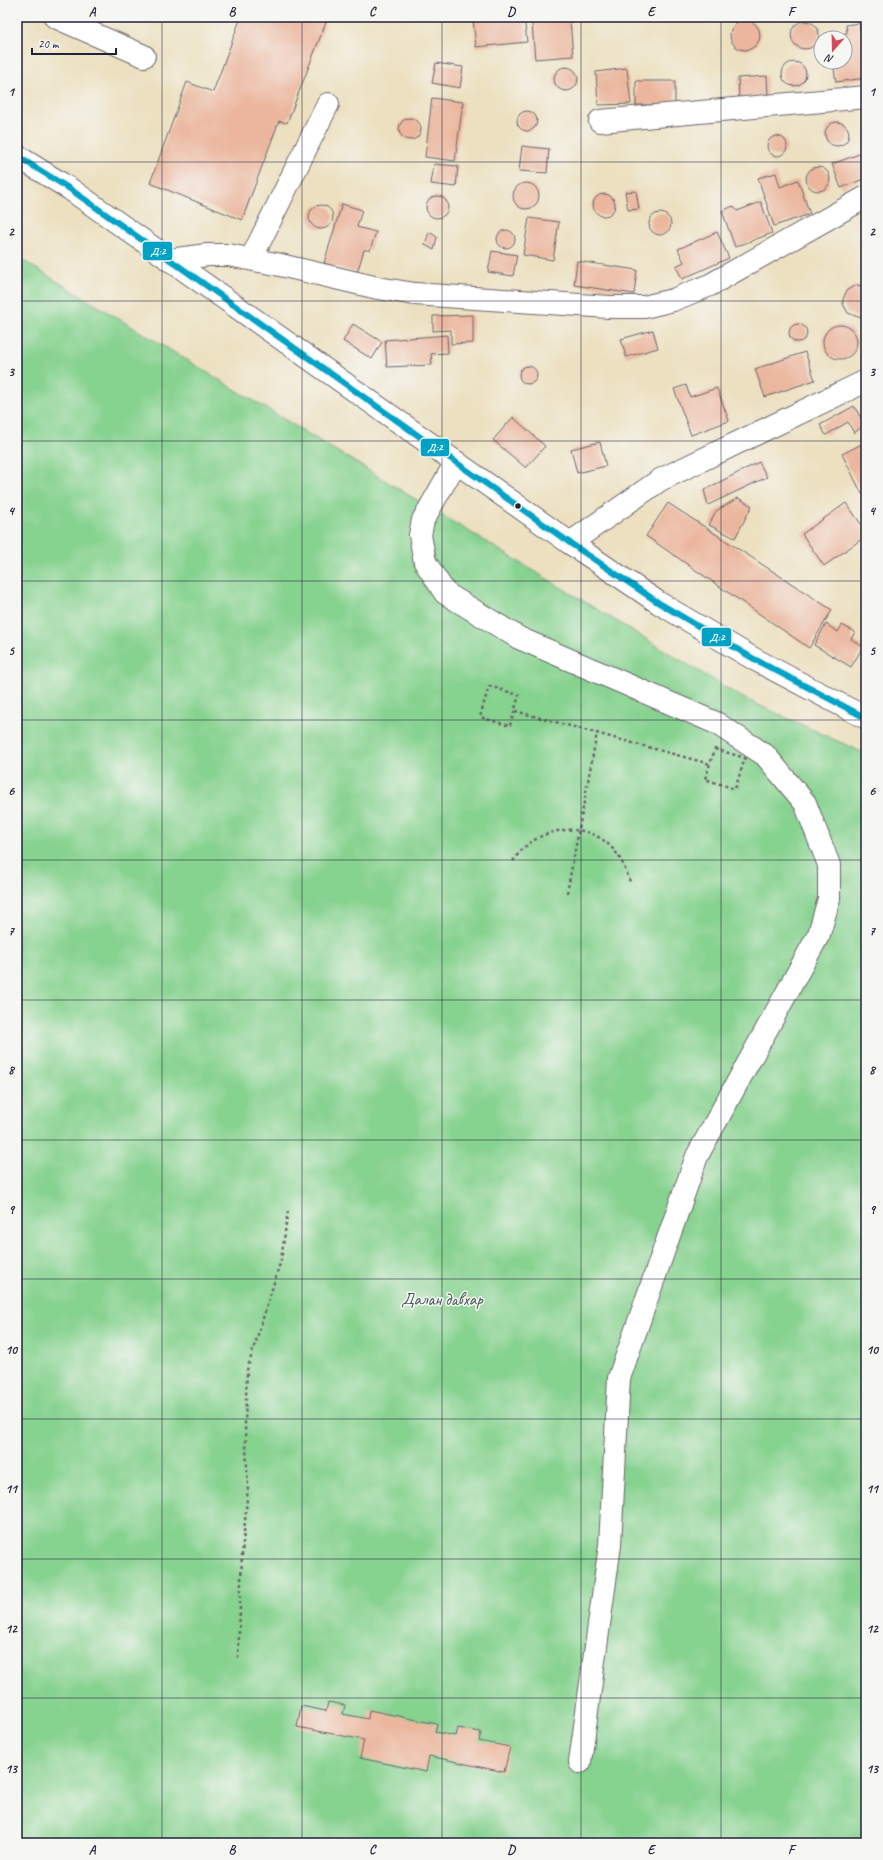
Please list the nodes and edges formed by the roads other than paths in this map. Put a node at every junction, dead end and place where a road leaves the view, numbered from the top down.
1 (55, 17) edge
2 (144, 56) dead end
3 (866, 97) edge
4 (328, 104) dead end
5 (600, 121) dead end
6 (17, 156) edge
7 (866, 197) edge
8 (251, 259) junction
9 (169, 260) junction
10 (866, 381) edge
11 (456, 462) junction
12 (570, 543) junction
13 (865, 717) edge
14 (580, 1762) dead end

1 - 2 street
3 - 5 street
4 - 8 street
6 - 9 street
7 - 8 street
8 - 9 street
9 - 11 street
10 - 12 street
11 - 12 street
11 - 14 street
12 - 13 street

